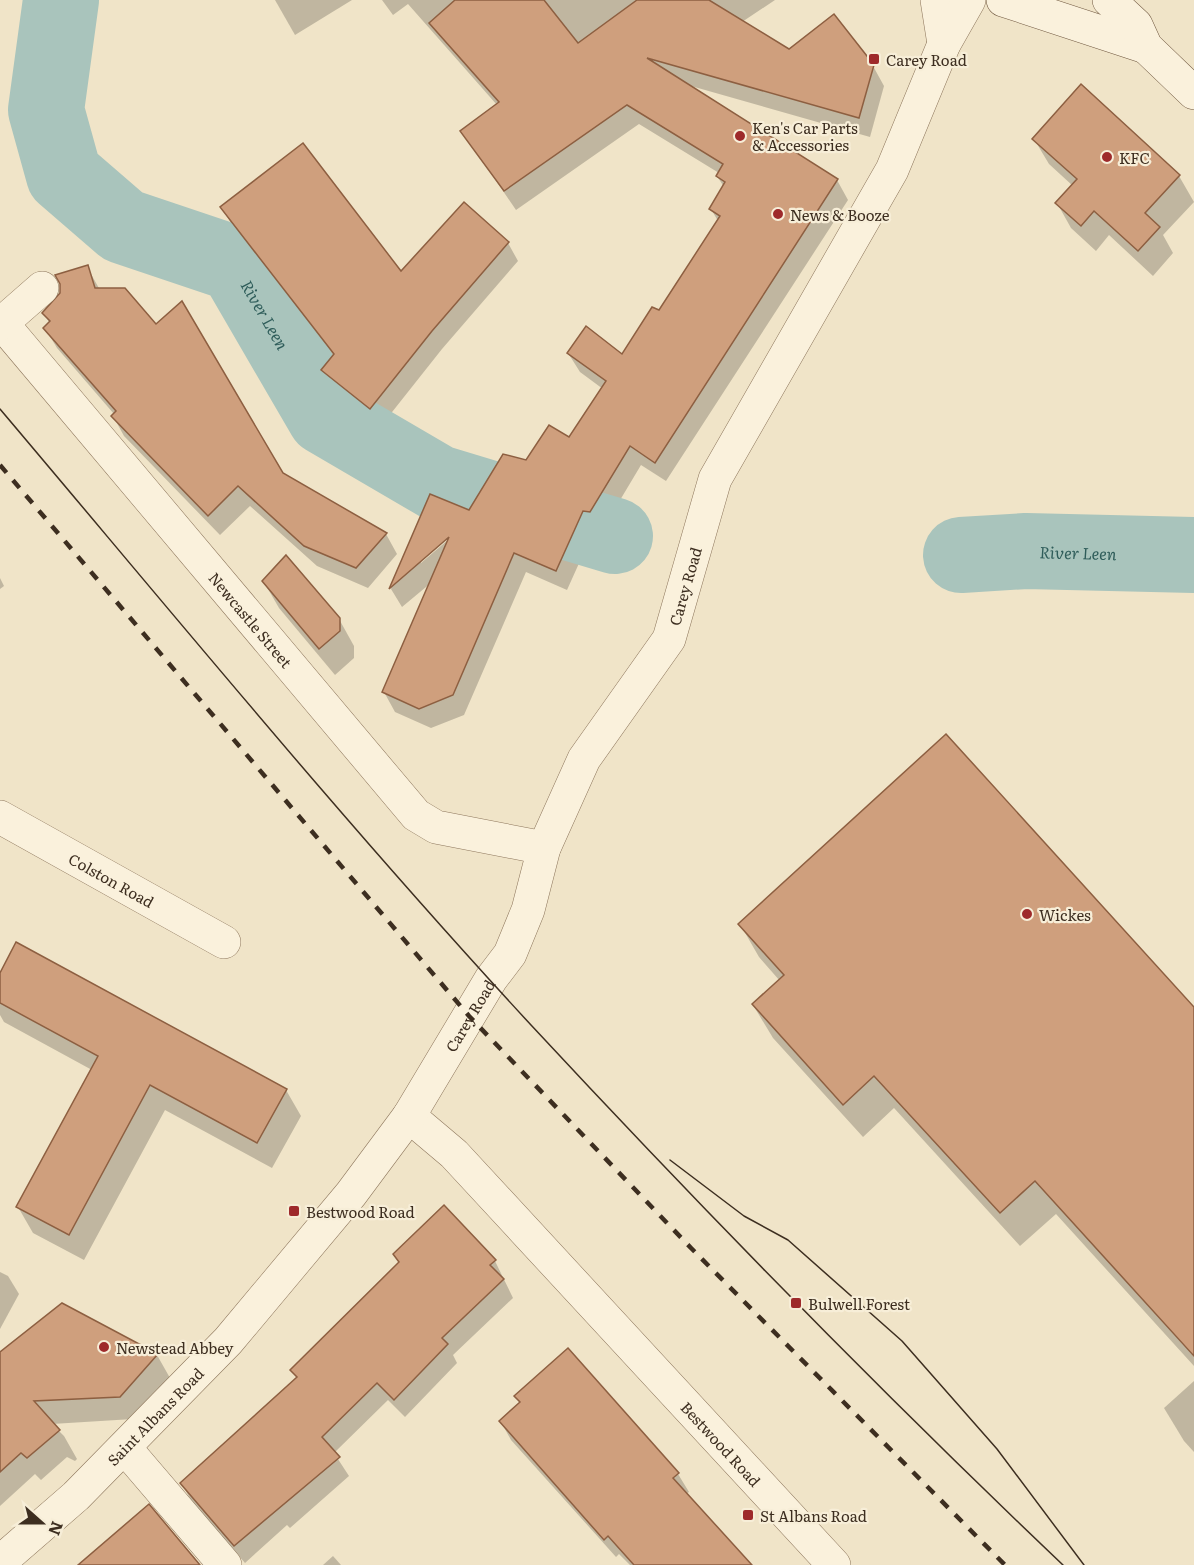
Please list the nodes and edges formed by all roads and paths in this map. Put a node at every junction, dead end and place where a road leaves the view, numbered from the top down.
1 (937, 0) edge
2 (969, 0) edge
3 (1003, 0) edge
4 (1109, 0) edge
5 (944, 44) junction
6 (1146, 47) junction
7 (1194, 93) edge
8 (42, 288) dead end
9 (1, 322) edge
10 (0, 817) edge
11 (544, 848) junction
12 (224, 942) dead end
13 (409, 1116) junction
14 (125, 1448) junction
15 (0, 1562) edge
16 (225, 1565) edge
17 (834, 1565) edge

1 - 5 street
2 - 5 street, Carey Road
3 - 6 street
4 - 6 street
5 - 11 street, Carey Road
6 - 7 street
8 - 9 street
9 - 11 street, Newcastle Street
10 - 12 street, Colston Road
11 - 13 street, Carey Road
13 - 14 street, Saint Albans Road
13 - 17 street, Bestwood Road
14 - 15 street, Saint Albans Road
14 - 16 street

